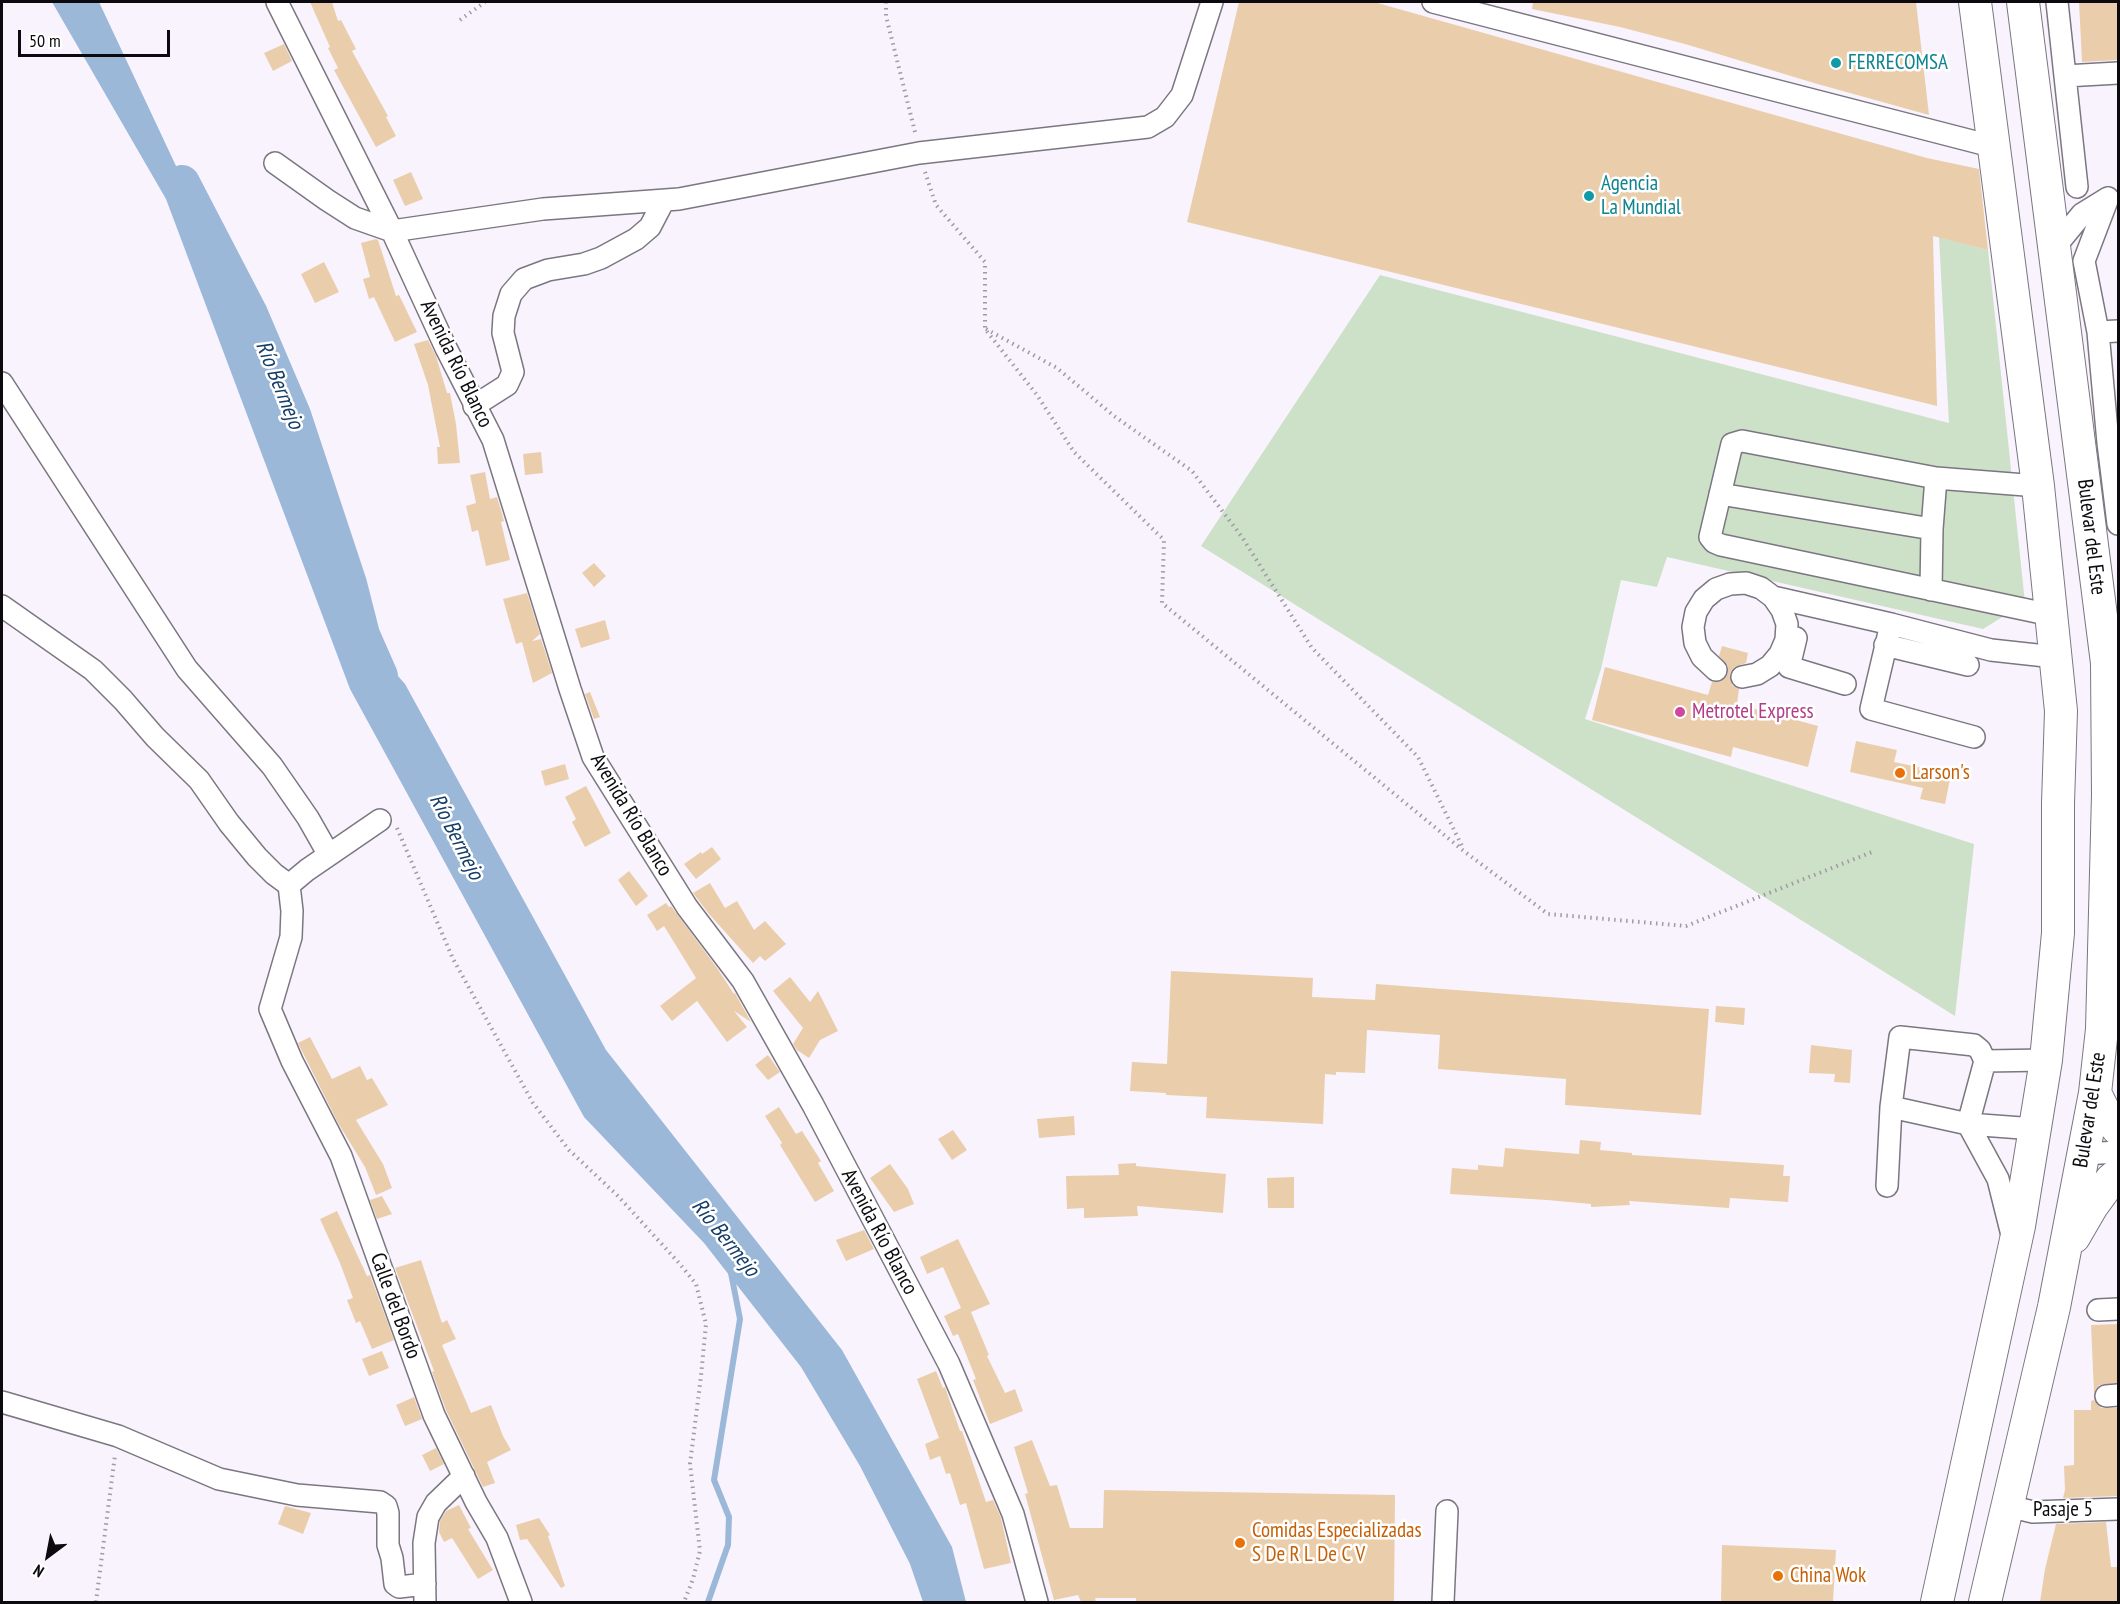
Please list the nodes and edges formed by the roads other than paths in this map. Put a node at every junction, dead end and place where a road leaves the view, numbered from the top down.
1 (277, 2) edge
2 (1212, 2) edge
3 (1433, 2) edge
4 (1975, 2) edge
5 (2023, 2) edge
6 (2057, 2) edge
7 (2118, 73) edge
8 (2065, 76) junction
9 (1995, 147) junction
10 (275, 163) dead end
11 (2044, 168) junction
12 (2077, 187) junction
13 (2113, 198) edge
14 (663, 202) junction
15 (392, 231) junction
16 (2054, 248) junction
17 (2108, 331) edge
18 (2, 383) edge
19 (474, 406) junction
20 (2113, 443) edge
21 (1936, 478) junction
22 (2038, 486) junction
23 (1720, 494) junction
24 (2118, 524) edge
25 (1932, 529) junction
26 (1931, 590) junction
27 (1773, 597) junction
28 (1803, 605) junction
29 (2, 606) edge
30 (2051, 615) junction
31 (1891, 624) junction
32 (1886, 645) junction
33 (2055, 657) junction
34 (1968, 665) dead end
35 (1716, 670) dead end
36 (1742, 677) dead end
37 (1845, 684) dead end
38 (1974, 736) dead end
39 (380, 820) road end
40 (329, 855) junction
41 (289, 885) junction
42 (2046, 1060) junction
43 (1985, 1061) junction
44 (2096, 1093) junction
45 (1890, 1107) junction
46 (1968, 1124) junction
47 (2035, 1129) junction
48 (2118, 1129) edge
49 (2118, 1152) edge
50 (2083, 1154) junction
51 (2118, 1174) edge
52 (1887, 1186) dead end
53 (2015, 1245) junction
54 (2064, 1253) junction
55 (2, 1402) edge
56 (464, 1476) junction
57 (2008, 1506) junction
58 (2118, 1509) edge
59 (1447, 1510) dead end
60 (425, 1593) edge
61 (521, 1602) edge
62 (1037, 1602) edge
63 (1443, 1602) edge
64 (1937, 1602) edge
65 (1985, 1602) edge

1 - 15 street, Avenida Río Blanco
2 - 14 street
3 - 9 street
4 - 9 highway
5 - 11 highway, Bulevar del Este
6 - 8 street
7 - 8 street
8 - 12 street
9 - 22 highway
10 - 15 street
11 - 12 street
11 - 16 highway, Bulevar del Este
12 - 13 street
13 - 16 street
13 - 17 street
14 - 15 street
14 - 19 street
15 - 19 street, Avenida Río Blanco
16 - 44 highway, Bulevar del Este
17 - 20 street
18 - 40 street
19 - 62 street, Avenida Río Blanco
20 - 24 street
21 - 22 street
21 - 23 street
21 - 25 street
22 - 30 highway
23 - 25 street
23 - 26 street
25 - 26 street
26 - 30 street
27 - 28 street
27 - 35 street
27 - 36 street
28 - 31 street
28 - 37 street
29 - 41 street
30 - 33 highway
31 - 32 street
31 - 33 street
32 - 34 street
32 - 38 street
33 - 42 highway
39 - 40 street
40 - 41 street
41 - 56 street, Calle del Bordo
42 - 43 street
42 - 47 highway
43 - 45 street
43 - 46 street
44 - 48 highway
44 - 50 highway, Bulevar del Este
45 - 46 street
45 - 52 street
46 - 47 street
46 - 53 street
47 - 53 highway
49 - 50 street
50 - 54 highway, Bulevar del Este
51 - 54 highway
53 - 64 highway
54 - 57 highway, Bulevar del Este
55 - 60 street
56 - 60 street
56 - 61 street, Calle del Bordo
57 - 58 street, Pasaje 5
57 - 65 highway, Bulevar del Este
59 - 63 street

